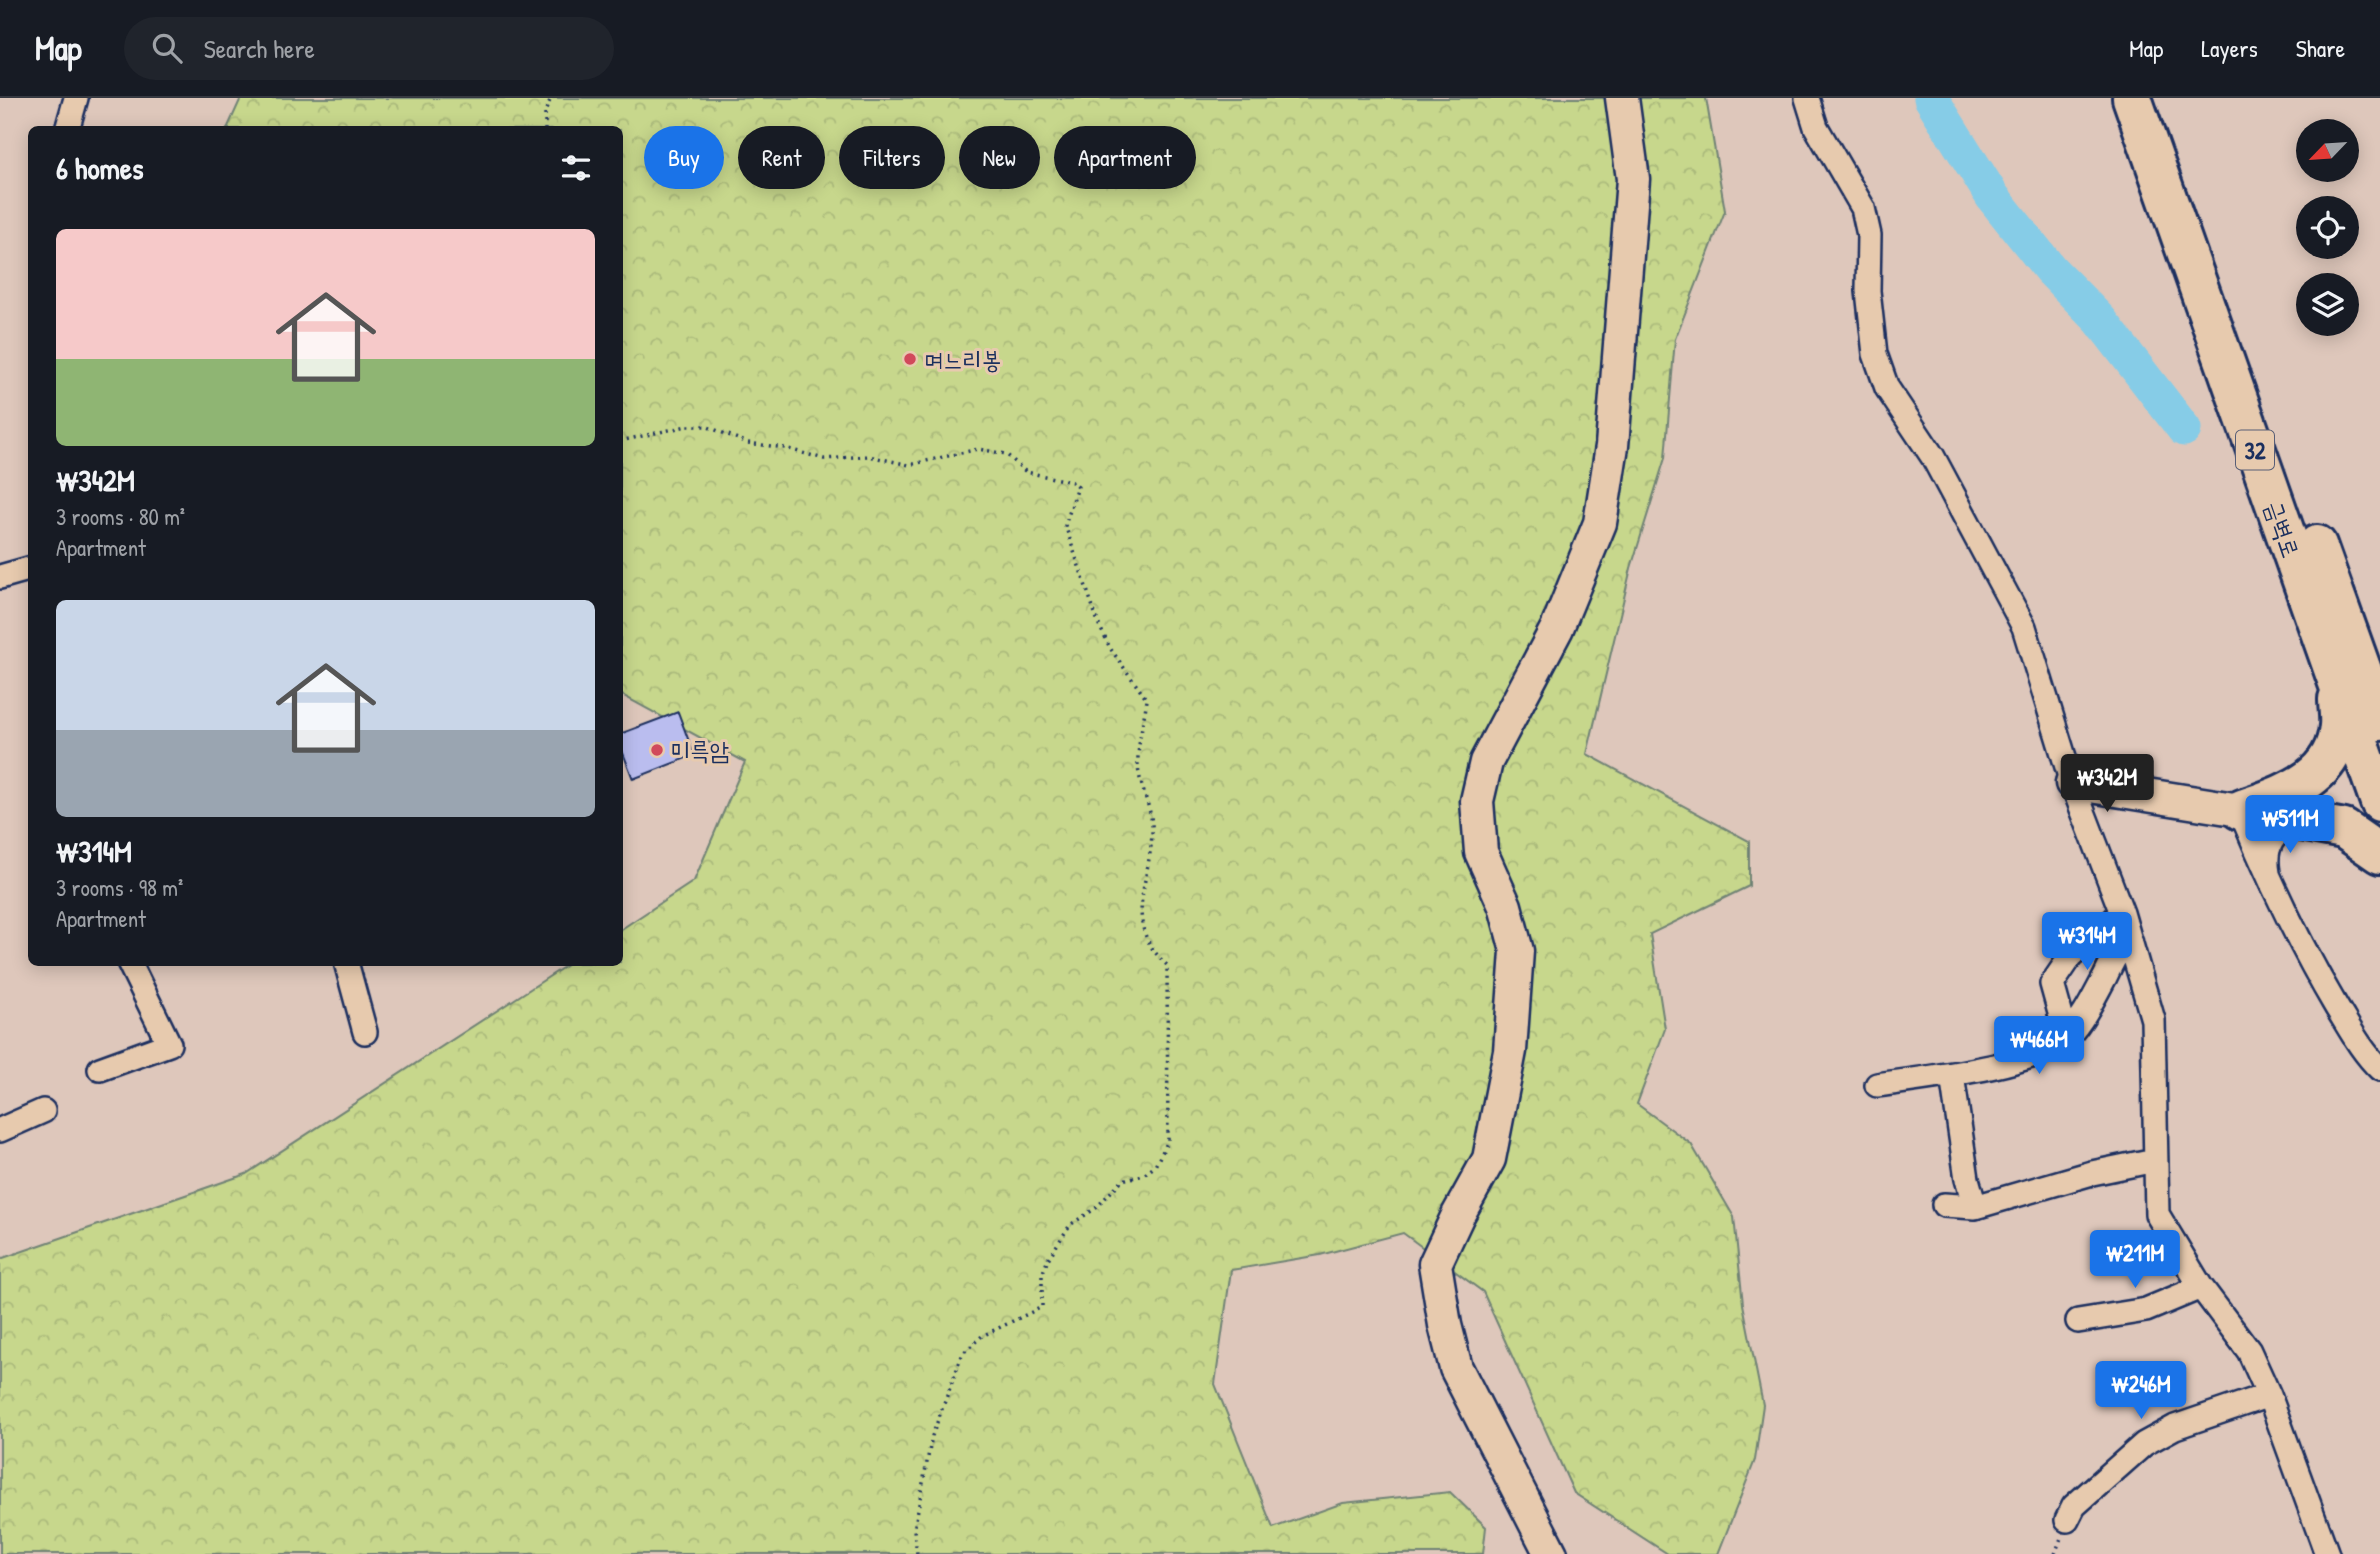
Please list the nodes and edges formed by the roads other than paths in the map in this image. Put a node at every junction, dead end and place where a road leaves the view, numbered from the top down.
1 (76, 98) edge
2 (1622, 98) edge
3 (1807, 98) edge
4 (2132, 98) edge
5 (2156, 98) edge
6 (68, 126) edge
7 (28, 569) edge
8 (0, 576) edge
9 (2347, 629) junction
10 (2380, 684) edge
11 (2338, 685) junction
12 (2380, 721) edge
13 (2072, 783) junction
14 (2380, 804) edge
15 (2240, 810) junction
16 (2300, 820) junction
17 (2380, 854) edge
18 (2270, 883) junction
19 (2122, 913) junction
20 (2131, 943) junction
21 (131, 966) edge
22 (347, 966) edge
23 (365, 1032) dead end
24 (2067, 1038) junction
25 (2356, 1038) junction
26 (2380, 1050) edge
27 (100, 1069) dead end
28 (2380, 1069) edge
29 (1952, 1075) junction
30 (1877, 1085) dead end
31 (43, 1111) dead end
32 (0, 1130) edge
33 (2155, 1160) junction
34 (1944, 1205) dead end
35 (1975, 1208) junction
36 (2201, 1287) junction
37 (2077, 1321) dead end
38 (2269, 1395) junction
39 (2067, 1520) dead end
40 (1550, 1554) edge
41 (2327, 1554) edge

1 - 6 street
2 - 40 street
3 - 13 street
4 - 11 highway, 금벽로 / 32
5 - 9 highway, 금벽로 / 32
7 - 8 street
9 - 10 highway
9 - 12 highway, 금벽로 / 32
11 - 14 highway, 금벽로 / 32
11 - 15 highway
13 - 15 street
13 - 19 street
14 - 15 highway
15 - 16 highway
15 - 18 street
16 - 17 highway
16 - 18 street
18 - 25 street
19 - 20 street
19 - 24 street
20 - 24 street
20 - 33 street
21 - 27 street
22 - 23 street
24 - 29 street
25 - 26 street
25 - 28 street
29 - 30 street
29 - 35 street
31 - 32 street
33 - 35 street
33 - 36 street
34 - 35 street
36 - 37 street
36 - 38 street
38 - 39 street
38 - 41 street

